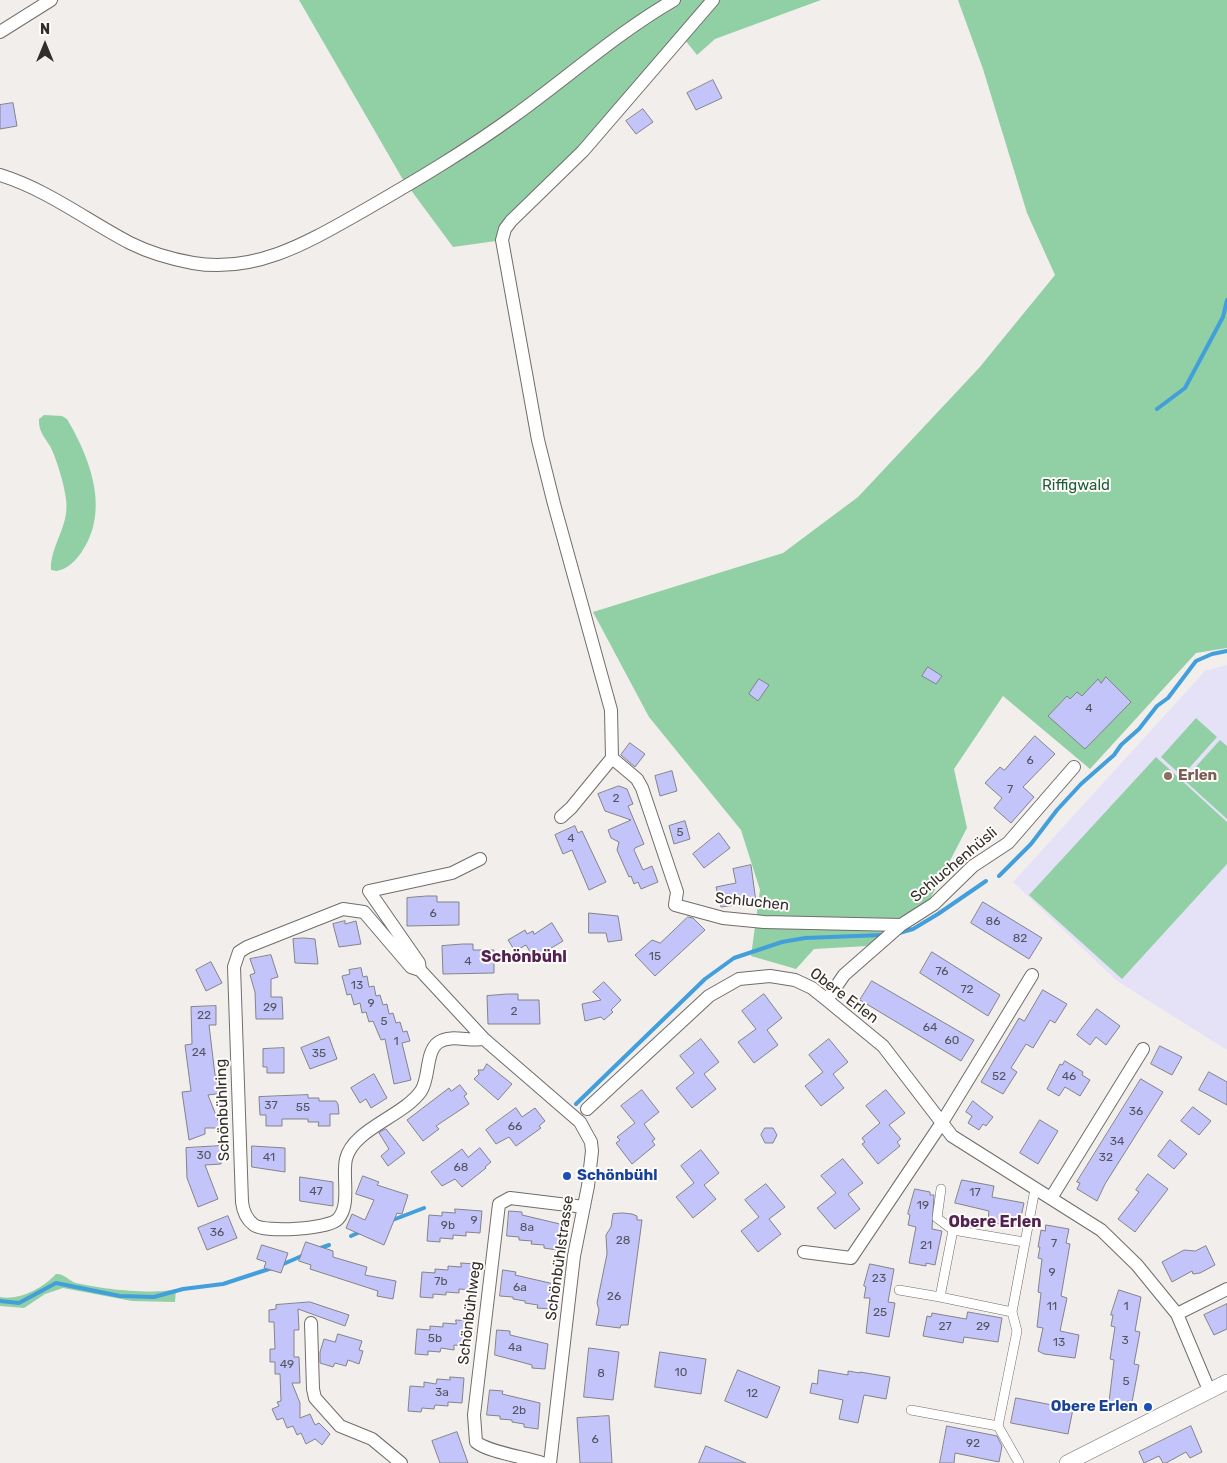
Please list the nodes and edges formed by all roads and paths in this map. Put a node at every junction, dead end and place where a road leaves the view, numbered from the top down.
1 (51, 0) edge
2 (674, 0) edge
3 (713, 0) edge
4 (0, 32) edge
5 (0, 175) edge
6 (612, 758) junction
7 (1074, 767) dead end
8 (561, 816) dead end
9 (480, 858) dead end
10 (901, 925) junction
11 (420, 970) junction
12 (1032, 975) dead end
13 (827, 1000) junction
14 (484, 1039) junction
15 (1143, 1049) dead end
16 (534, 1081) joint
17 (586, 1110) dead end
18 (941, 1124) junction
19 (941, 1189) dead end
20 (1035, 1189) junction
21 (1050, 1198) junction
22 (584, 1207) junction
23 (953, 1230) junction
24 (1024, 1242) junction
25 (804, 1252) dead end
26 (1227, 1289) edge
27 (899, 1290) dead end
28 (940, 1297) junction
29 (1012, 1312) junction
30 (1177, 1314) junction
31 (311, 1323) dead end
32 (1227, 1382) edge
33 (1209, 1390) junction
34 (911, 1410) dead end
35 (998, 1426) junction
36 (401, 1463) edge
37 (542, 1463) edge
38 (550, 1463) edge
39 (1019, 1463) edge
40 (1067, 1463) edge

1 - 4 street
2 - 5 street
3 - 6 street
6 - 8 street
6 - 10 street, Schluchen
7 - 10 street, Schluchenhüsli
9 - 11 street
10 - 13 street, Schluchenhüsli
11 - 14 street, Schönbühlring
11 - 14 street, Schönbühlring
12 - 18 street
13 - 17 street, Obere Erlen
13 - 18 street, Obere Erlen
14 - 16 street, Schönbühlring
15 - 21 street
16 - 22 street, Schönbühlstrasse
18 - 20 street, Obere Erlen
18 - 25 street
19 - 23 street
20 - 21 street, Obere Erlen
20 - 24 street
21 - 30 street, Obere Erlen
22 - 37 street, Schönbühlweg
22 - 38 street, Schönbühlstrasse
23 - 24 street
23 - 28 street
24 - 29 street
26 - 30 street
27 - 28 street
28 - 29 street
29 - 35 street
30 - 33 street, Obere Erlen
31 - 36 street
32 - 33 street
33 - 40 street
34 - 35 street
35 - 39 street

